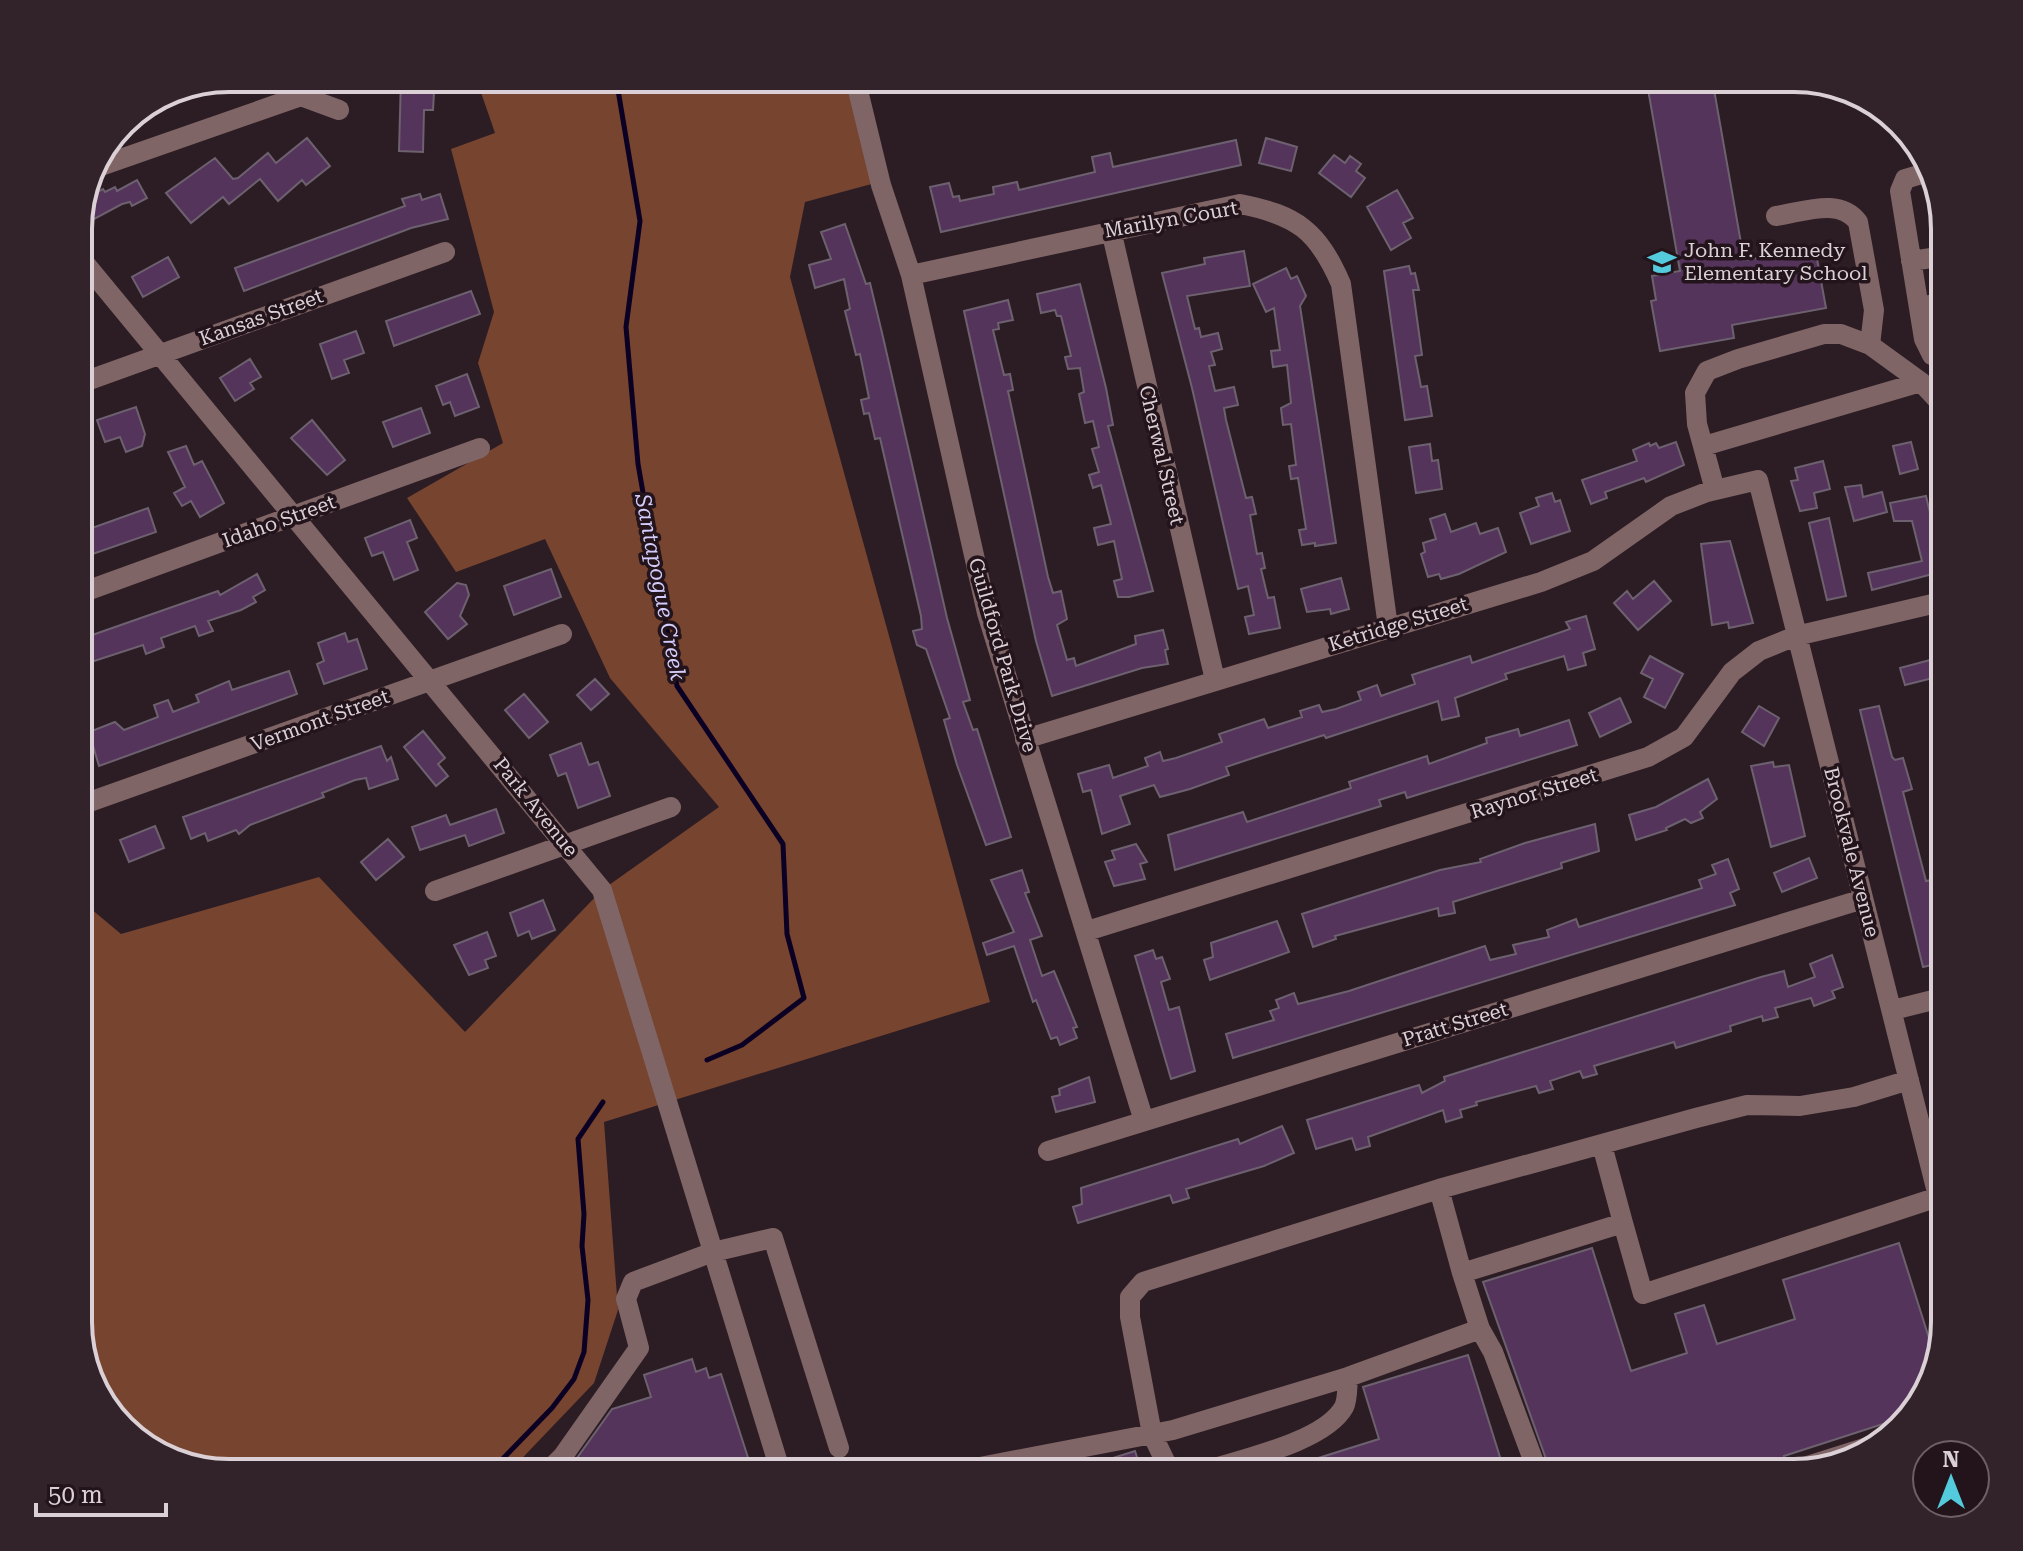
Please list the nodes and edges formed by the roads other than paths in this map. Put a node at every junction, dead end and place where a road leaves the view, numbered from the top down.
1 (858, 92) edge
2 (339, 110) dead end
3 (109, 163) edge
4 (1919, 175) edge
5 (1776, 216) dead end
6 (1111, 230) junction
7 (445, 252) dead end
8 (1931, 258) edge
9 (1911, 261) junction
10 (92, 272) edge
11 (911, 275) junction
12 (1931, 305) edge
13 (1919, 307) junction
14 (1870, 345) junction
15 (159, 354) junction
16 (1931, 354) edge
17 (92, 379) edge
18 (1921, 382) junction
19 (1931, 393) edge
20 (1704, 446) junction
21 (480, 448) dead end
22 (1758, 480) joint
23 (1715, 490) junction
24 (294, 515) junction
25 (92, 589) edge
26 (1931, 604) edge
27 (1388, 627) junction
28 (562, 634) dead end
29 (1796, 636) junction
30 (431, 680) junction
31 (1215, 680) junction
32 (1025, 739) junction
33 (92, 801) edge
34 (671, 807) dead end
35 (566, 843) junction
36 (435, 891) dead end
37 (1863, 899) junction
38 (1087, 931) junction
39 (1931, 1000) edge
40 (1893, 1010) junction
41 (1909, 1080) junction
42 (1144, 1121) junction
43 (1602, 1145) junction
44 (1048, 1151) dead end
45 (1931, 1169) edge
46 (1439, 1189) junction
47 (1931, 1199) edge
48 (1623, 1223) junction
49 (713, 1252) junction
50 (1462, 1273) junction
51 (1480, 1329) junction
52 (1348, 1377) junction
53 (1152, 1434) junction
54 (839, 1448) dead end
55 (560, 1459) edge
56 (777, 1459) edge
57 (1022, 1459) edge
58 (1164, 1459) edge
59 (1242, 1459) edge
60 (1533, 1459) edge

1 - 11 street, Guildford Park Drive
2 - 3 street
4 - 9 street
5 - 14 street
6 - 11 street, Marilyn Court
6 - 27 street, Marilyn Court
6 - 31 street, Cherwal Street
7 - 15 street, Kansas Street
8 - 9 street
9 - 13 street
10 - 15 street, Park Avenue
11 - 32 street, Guildford Park Drive
12 - 13 street
13 - 16 street
14 - 18 street
14 - 20 street
15 - 17 street, Kansas Street
15 - 24 street, Park Avenue
18 - 19 street
18 - 20 street
20 - 23 street
21 - 24 street, Idaho Street
22 - 23 street, Ketridge Street
22 - 29 street, Brookvale Avenue
23 - 27 street, Ketridge Street
24 - 25 street, Idaho Street
24 - 30 street, Park Avenue
26 - 29 street, Raynor Street
27 - 31 street, Ketridge Street
28 - 30 street, Vermont Street
29 - 37 street, Brookvale Avenue
29 - 38 street, Raynor Street
30 - 33 street, Vermont Street
30 - 35 street, Park Avenue
31 - 32 street, Ketridge Street
32 - 38 street, Guildford Park Drive
34 - 35 street
35 - 36 street
35 - 49 street, Park Avenue
37 - 40 street, Brookvale Avenue
37 - 42 street, Pratt Street
38 - 42 street, Guildford Park Drive
39 - 40 street
40 - 41 street, Brookvale Avenue
41 - 43 street
41 - 45 street, Brookvale Avenue
42 - 44 street, Pratt Street
43 - 46 street
43 - 48 street
46 - 50 street
46 - 53 street
47 - 48 street
48 - 50 street
49 - 54 street
49 - 55 street
49 - 56 street, Park Avenue
50 - 51 street
51 - 52 street
51 - 60 street
52 - 53 street
52 - 59 street
53 - 57 street
53 - 58 street

